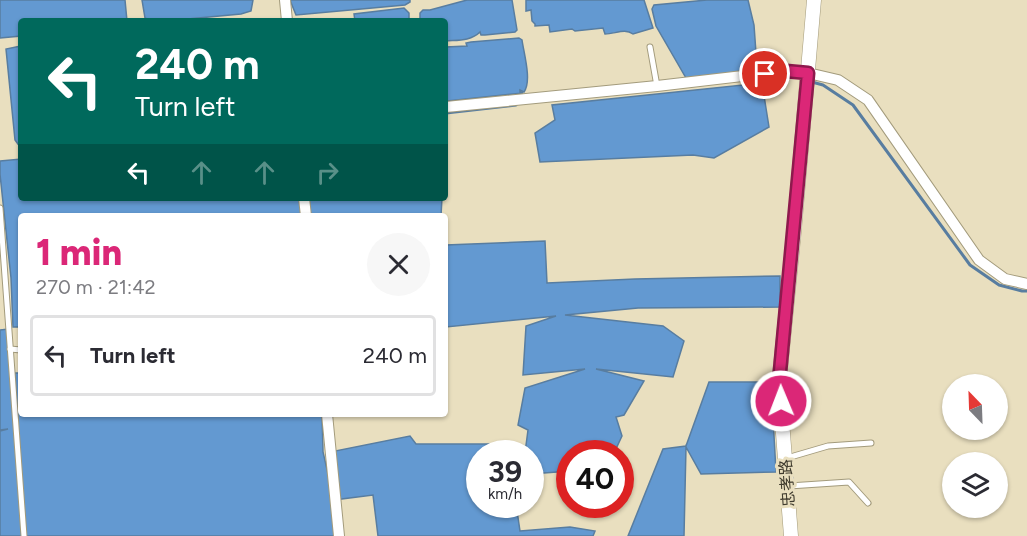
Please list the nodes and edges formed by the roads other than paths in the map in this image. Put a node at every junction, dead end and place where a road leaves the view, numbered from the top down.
1 (285, 0) edge
2 (814, 0) edge
3 (287, 18) edge
4 (650, 47) dead end
5 (808, 73) junction
6 (657, 86) junction
7 (448, 107) edge
8 (0, 208) edge
9 (1027, 284) edge
10 (10, 349) junction
11 (18, 350) edge
12 (327, 417) edge
13 (871, 443) dead end
14 (785, 459) junction
15 (787, 486) junction
16 (868, 503) dead end
17 (24, 536) edge
18 (339, 536) edge
19 (791, 536) edge

1 - 3 street
2 - 5 street, 忠孝路
4 - 6 lane
5 - 6 street
5 - 9 street
5 - 14 street, 忠孝路
6 - 7 street
8 - 10 lane
10 - 11 lane
10 - 17 lane
12 - 18 street
13 - 14 lane
14 - 15 street, 忠孝路
15 - 16 lane
15 - 19 street, 忠孝路

